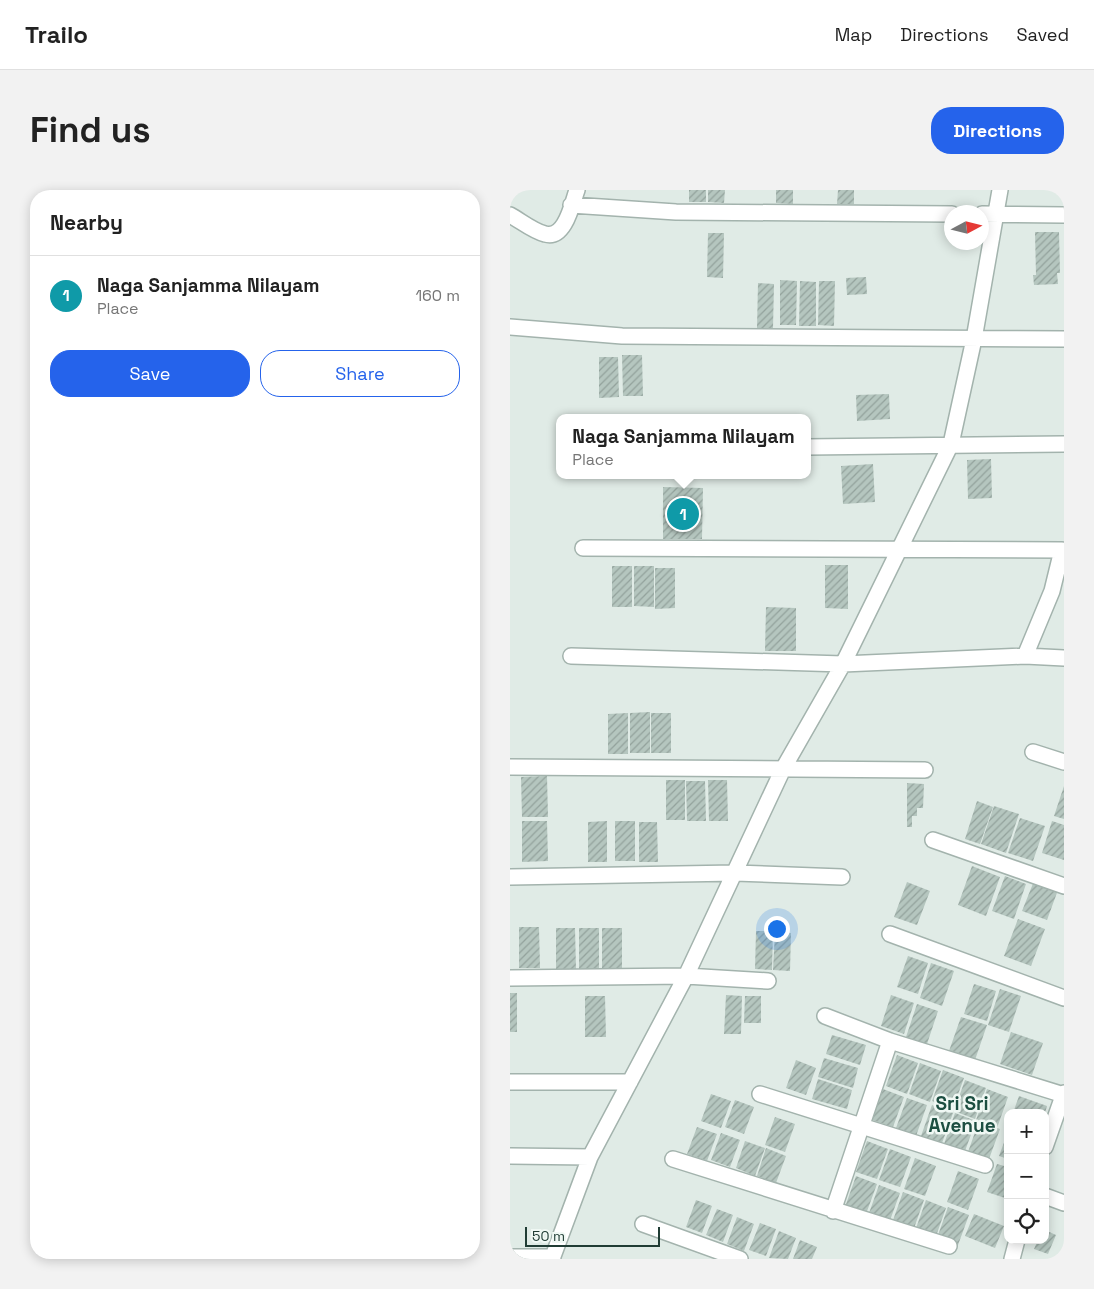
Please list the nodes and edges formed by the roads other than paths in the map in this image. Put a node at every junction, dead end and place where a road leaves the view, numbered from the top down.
1 (577, 190) edge
2 (1000, 190) edge
3 (572, 205) junction
4 (944, 214) edge
5 (989, 214) edge
6 (510, 215) edge
7 (1064, 215) edge
8 (985, 250) edge
9 (510, 326) edge
10 (974, 339) junction
11 (1064, 339) edge
12 (951, 444) junction
13 (1064, 444) edge
14 (811, 447) edge
15 (583, 548) dead end
16 (899, 550) junction
17 (1063, 550) edge
18 (572, 656) dead end
19 (1025, 656) junction
20 (1064, 658) edge
21 (843, 664) junction
22 (1033, 752) dead end
23 (1064, 762) edge
24 (510, 767) edge
25 (783, 769) junction
26 (925, 770) dead end
27 (933, 840) dead end
28 (735, 873) junction
29 (510, 877) edge
30 (842, 878) dead end
31 (1064, 886) edge
32 (890, 934) dead end
33 (686, 976) junction
34 (510, 978) edge
35 (768, 981) dead end
36 (1064, 998) edge
37 (825, 1016) dead end
38 (890, 1041) junction
39 (510, 1082) edge
40 (630, 1082) junction
41 (760, 1094) dead end
42 (1064, 1094) edge
43 (861, 1127) junction
44 (1049, 1136) edge
45 (510, 1156) edge
46 (590, 1157) junction
47 (673, 1159) dead end
48 (985, 1165) dead end
49 (1049, 1197) edge
50 (1064, 1203) edge
51 (833, 1211) junction
52 (643, 1224) dead end
53 (1016, 1244) edge
54 (949, 1246) dead end
55 (510, 1257) edge
56 (552, 1258) edge
57 (740, 1259) edge
58 (1012, 1259) edge

1 - 3 street
2 - 5 street
3 - 4 street
3 - 6 street
5 - 7 street
8 - 10 street
9 - 10 street
10 - 11 street
10 - 12 street
12 - 13 street
12 - 14 street
12 - 16 street
15 - 16 street
16 - 17 street
16 - 21 street
17 - 19 street
18 - 21 street
19 - 20 street
19 - 21 street
21 - 25 street
22 - 23 street
24 - 25 street
25 - 26 street
25 - 28 street
27 - 31 street
28 - 29 street
28 - 30 street
28 - 33 street
32 - 36 street
33 - 34 street
33 - 35 street
33 - 40 street
37 - 38 street
38 - 42 street
38 - 43 street
39 - 40 street
40 - 46 street
41 - 43 street
42 - 44 street
43 - 48 street
43 - 51 street
45 - 46 street
46 - 56 street
47 - 51 street
49 - 50 street
51 - 54 street
52 - 57 street
53 - 58 street
55 - 56 street

